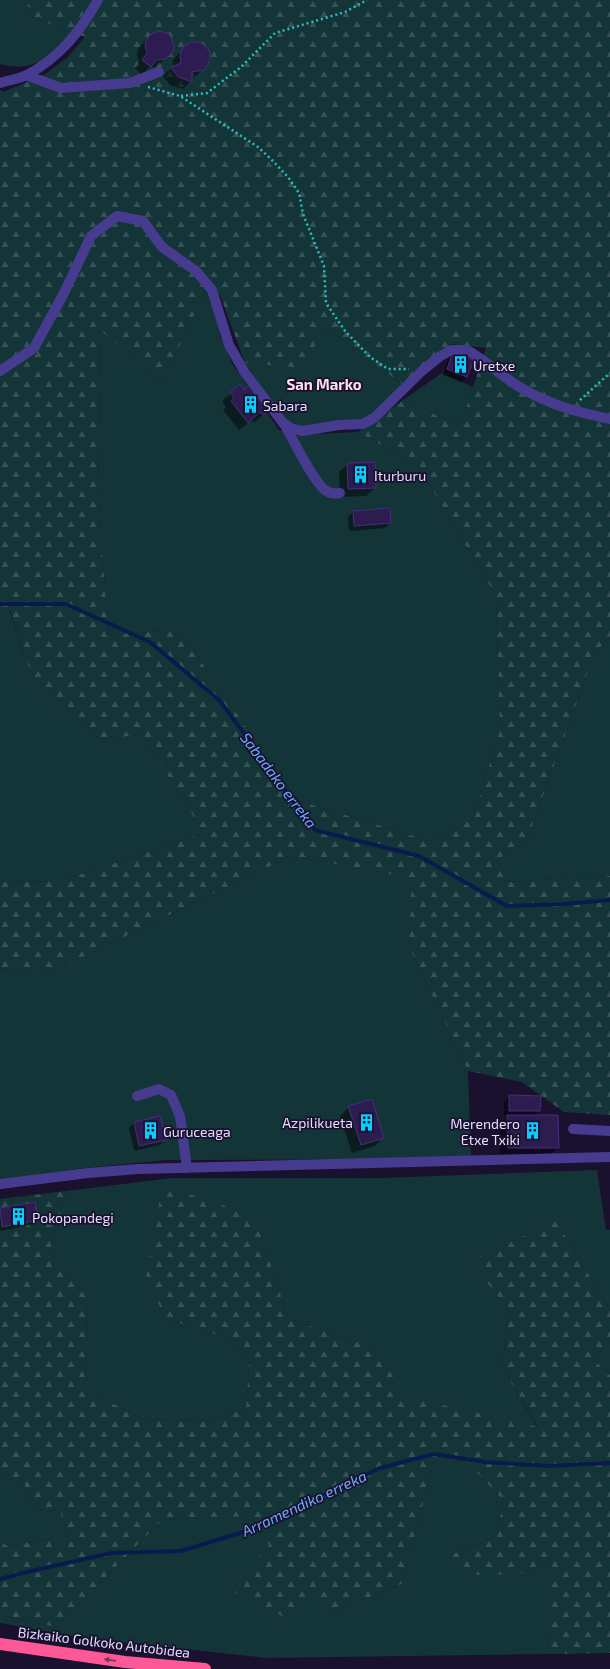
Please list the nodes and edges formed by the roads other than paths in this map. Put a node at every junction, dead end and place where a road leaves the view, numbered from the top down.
1 (98, 0) edge
2 (159, 72) dead end
3 (26, 76) junction
4 (0, 83) edge
5 (0, 372) edge
6 (610, 419) edge
7 (283, 423) junction
8 (340, 493) dead end
9 (137, 1096) dead end
10 (573, 1130) dead end
11 (610, 1131) edge
12 (610, 1157) edge
13 (187, 1168) junction
14 (0, 1184) edge
15 (0, 1644) edge
16 (205, 1669) edge

1 - 3 street
2 - 3 street
3 - 4 street
5 - 7 street
6 - 7 street
7 - 8 street
9 - 13 street
10 - 11 street
12 - 13 street
13 - 14 street
16 -> 15 highway, Bizkaiko Golkoko Autobidea

